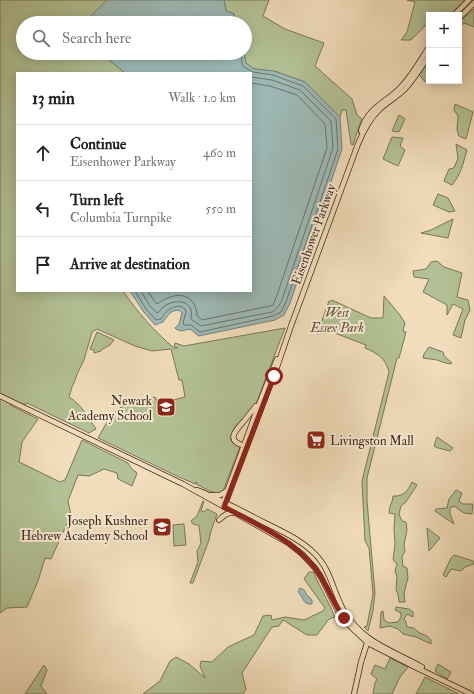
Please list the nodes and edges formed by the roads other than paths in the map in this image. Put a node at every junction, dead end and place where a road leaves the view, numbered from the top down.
1 (469, 0) edge
2 (474, 3) edge
3 (457, 12) edge
4 (462, 15) edge
5 (428, 48) edge
6 (426, 60) edge
7 (358, 144) junction
8 (289, 331) junction
9 (0, 396) edge
10 (259, 404) junction
11 (245, 446) junction
12 (183, 484) junction
13 (207, 494) junction
14 (228, 494) junction
15 (224, 504) junction
16 (233, 507) junction
17 (237, 514) junction
18 (219, 520) dead end
19 (368, 641) junction
20 (354, 694) edge
21 (471, 694) edge

1 - 3 main road
2 - 4 main road
5 - 7 main road, Eisenhower Parkway
6 - 7 main road, Eisenhower Parkway
7 - 8 main road, Eisenhower Parkway
8 - 10 main road, Eisenhower Parkway
8 - 11 main road, Eisenhower Parkway
9 - 12 main road
10 - 11 main road, Eisenhower Parkway
10 - 11 main road
11 - 14 main road, Eisenhower Parkway
12 - 13 main road
12 - 15 main road
13 - 14 main road
13 - 15 main road
14 - 15 main road, Eisenhower Parkway
14 - 16 main road
15 - 16 main road
15 - 17 main road
16 - 19 main road
17 - 18 main road
17 - 19 main road
19 - 20 main road
19 - 21 main road

